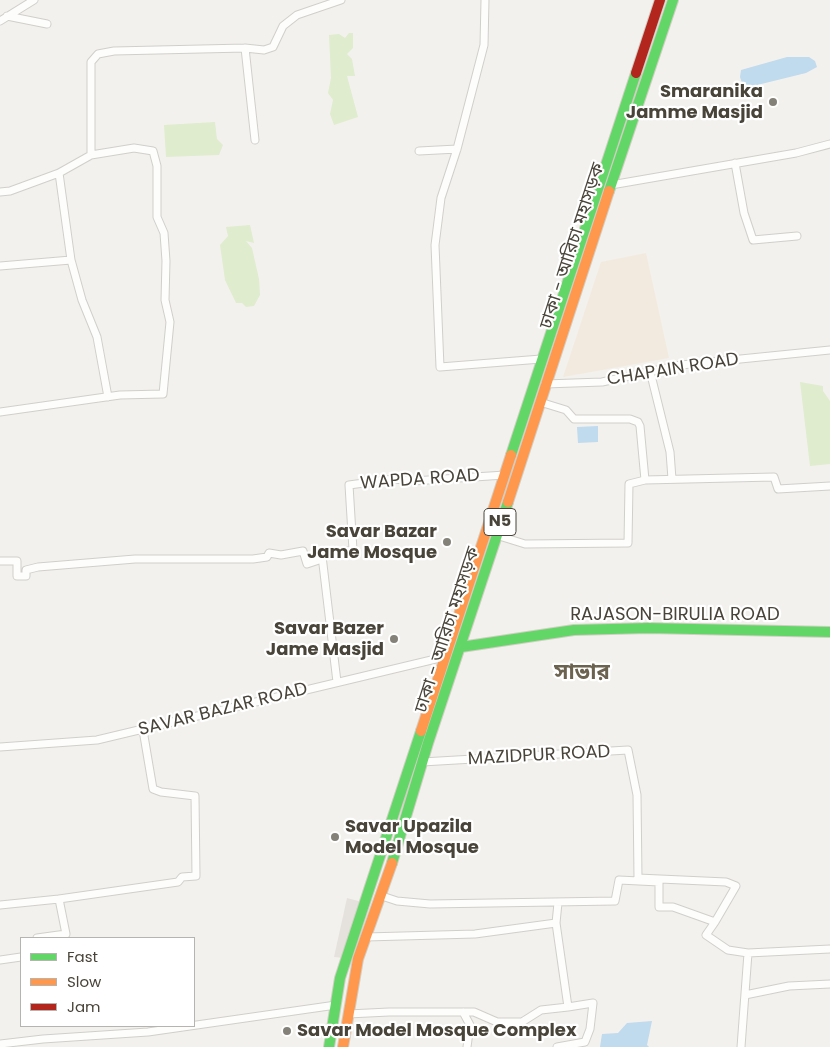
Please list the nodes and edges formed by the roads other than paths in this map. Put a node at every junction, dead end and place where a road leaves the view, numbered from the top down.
1 (34, 0) edge
2 (341, 0) edge
3 (485, 0) edge
4 (660, 0) edge
5 (673, 0) edge
6 (7, 16) junction
7 (0, 21) edge
8 (47, 24) dead end
9 (245, 48) junction
10 (255, 140) dead end
11 (830, 144) edge
12 (457, 149) junction
13 (419, 151) dead end
14 (91, 155) junction
15 (735, 164) junction
16 (59, 173) junction
17 (611, 185) junction
18 (0, 192) edge
19 (797, 236) dead end
20 (71, 260) junction
21 (0, 266) edge
22 (830, 350) edge
23 (541, 359) junction
24 (650, 371) junction
25 (545, 384) junction
26 (108, 397) junction
27 (540, 402) junction
28 (0, 412) edge
29 (505, 475) junction
30 (672, 479) junction
31 (645, 480) junction
32 (830, 486) edge
33 (496, 535) junction
34 (322, 559) junction
35 (0, 561) edge
36 (830, 632) edge
37 (461, 647) junction
38 (444, 657) junction
39 (337, 682) junction
40 (144, 730) junction
41 (0, 747) edge
42 (422, 762) junction
43 (382, 896) junction
44 (59, 899) junction
45 (558, 903) junction
46 (0, 905) edge
47 (715, 922) junction
48 (556, 923) junction
49 (44, 937) edge
50 (366, 937) junction
51 (830, 949) edge
52 (748, 953) junction
53 (20, 957) edge
54 (0, 960) edge
55 (830, 984) edge
56 (745, 996) junction
57 (336, 1005) junction
58 (568, 1007) junction
59 (463, 1012) junction
60 (348, 1014) junction
61 (195, 1026) edge
62 (185, 1027) edge
63 (0, 1044) edge
64 (329, 1047) edge
65 (344, 1047) edge
66 (467, 1047) edge
67 (557, 1047) edge
68 (741, 1047) edge

1 - 6 street
2 - 9 street
3 - 12 street
4 - 23 main road, ঢাকা - আরিচা মহাসড়ক / N5
5 - 17 main road, ঢাকা - আরিচা মহাসড়ক / N5
6 - 7 street
6 - 8 street
9 - 10 street
9 - 14 street
11 - 15 street
12 - 13 street
12 - 23 street
14 - 16 street
14 - 26 street
15 - 17 street
15 - 19 street
16 - 18 street
16 - 20 street
17 - 25 main road, ঢাকা - আরিচা মহাসড়ক / N5
20 - 21 street
20 - 26 street
22 - 24 street, CHAPAIN ROAD
23 - 29 main road, ঢাকা - আরিচা মহাসড়ক / N5
24 - 25 street, CHAPAIN ROAD
24 - 30 street
25 - 27 main road, ঢাকা - আরিচা মহাসড়ক / N5
26 - 28 street
27 - 31 street
27 - 33 main road, ঢাকা - আরিচা মহাসড়ক / N5
29 - 34 street, WAPDA ROAD
29 - 38 main road, ঢাকা - আরিচা মহাসড়ক / N5
30 - 31 street
30 - 32 street
31 - 33 street
33 - 37 main road, ঢাকা - আরিচা মহাসড়ক / N5
34 - 35 street
34 - 39 street
36 - 37 main road, RAJASON-BIRULIA ROAD
37 - 42 main road, ঢাকা - আরিচা মহাসড়ক / N5
38 - 39 street, SAVAR BAZAR ROAD
38 - 57 main road, ঢাকা - আরিচা মহাসড়ক / N5
39 - 40 street, SAVAR BAZAR ROAD
40 - 41 street, SAVAR BAZAR ROAD
40 - 44 street
42 - 43 main road, ঢাকা - আরিচা মহাসড়ক / N5
42 - 47 street, MAZIDPUR ROAD
43 - 45 street
43 - 50 main road, ঢাকা - আরিচা মহাসড়ক / N5
44 - 46 street
44 - 49 street
45 - 47 street
45 - 48 street
47 - 52 street
48 - 50 street
48 - 58 street
50 - 60 main road, ঢাকা - আরিচা মহাসড়ক / N5
51 - 52 street
52 - 56 street
53 - 54 street
55 - 56 street
56 - 68 street
57 - 61 street
57 - 64 main road, ঢাকা - আরিচা মহাসড়ক / N5
58 - 59 street
58 - 67 street
59 - 60 street
59 - 66 street
60 - 65 main road, ঢাকা - আরিচা মহাসড়ক / N5
62 - 63 street

